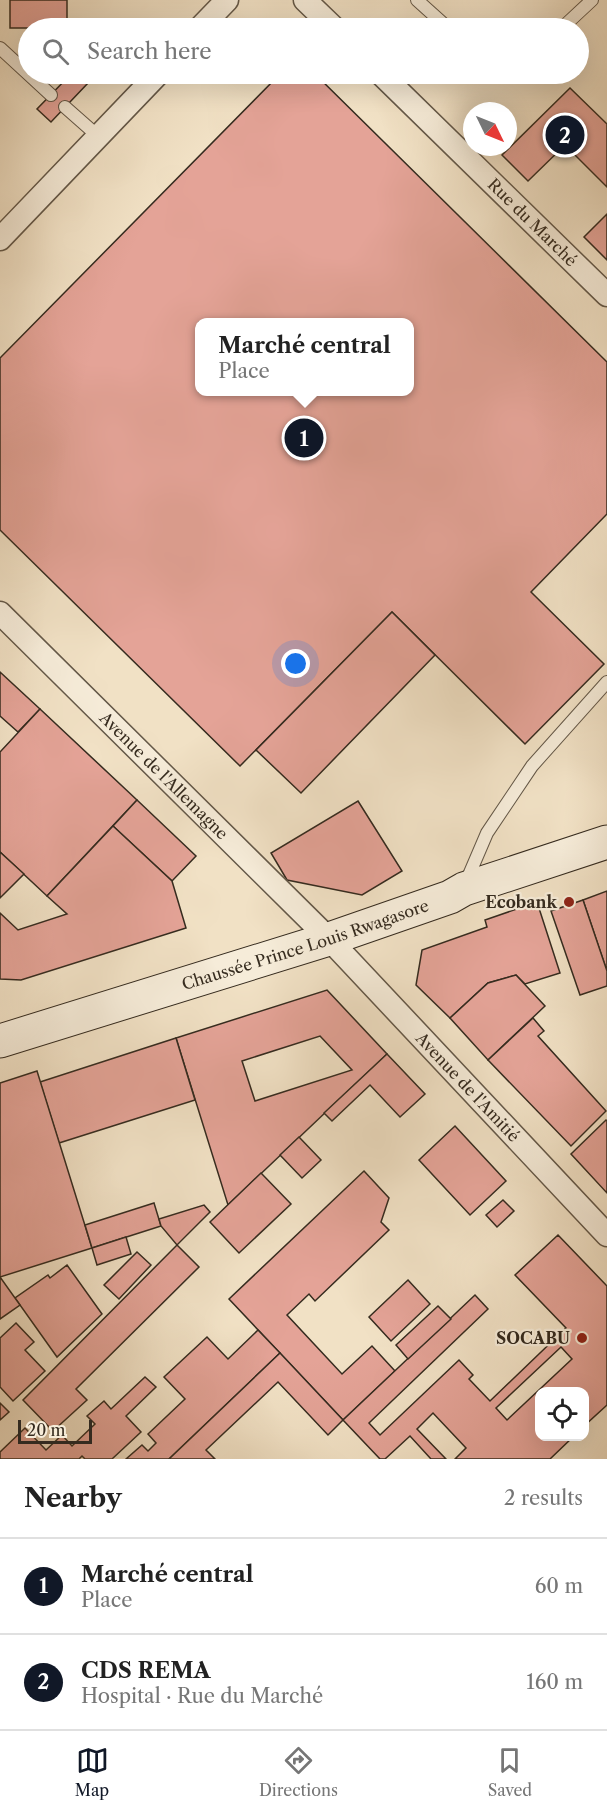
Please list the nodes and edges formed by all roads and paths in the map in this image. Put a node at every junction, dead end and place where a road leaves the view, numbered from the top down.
1 (227, 0) edge
2 (305, 0) edge
3 (417, 0) edge
4 (592, 0) edge
5 (210, 18) edge
6 (324, 18) edge
7 (437, 18) edge
8 (573, 18) edge
9 (0, 48) edge
10 (18, 64) edge
11 (40, 84) edge
12 (149, 84) edge
13 (391, 84) edge
14 (51, 94) dead end
15 (65, 107) dead end
16 (99, 137) junction
17 (0, 239) edge
18 (607, 295) edge
19 (0, 612) edge
20 (607, 682) edge
21 (607, 842) edge
22 (464, 889) junction
23 (328, 939) junction
24 (0, 1041) edge
25 (607, 1235) edge

1 - 5 street
2 - 6 street
3 - 7 lane
4 - 8 lane
9 - 10 lane
11 - 14 lane
12 - 16 street
13 - 18 street, Rue du Marché
15 - 16 lane
16 - 17 street
19 - 23 street, Avenue de l'Allemagne
20 - 22 lane
21 - 22 street, Chaussée Prince Louis Rwagasore
22 - 23 street, Chaussée Prince Louis Rwagasore
23 - 24 street, Chaussée Prince Louis Rwagasore
23 - 25 street, Avenue de l'Amitié

